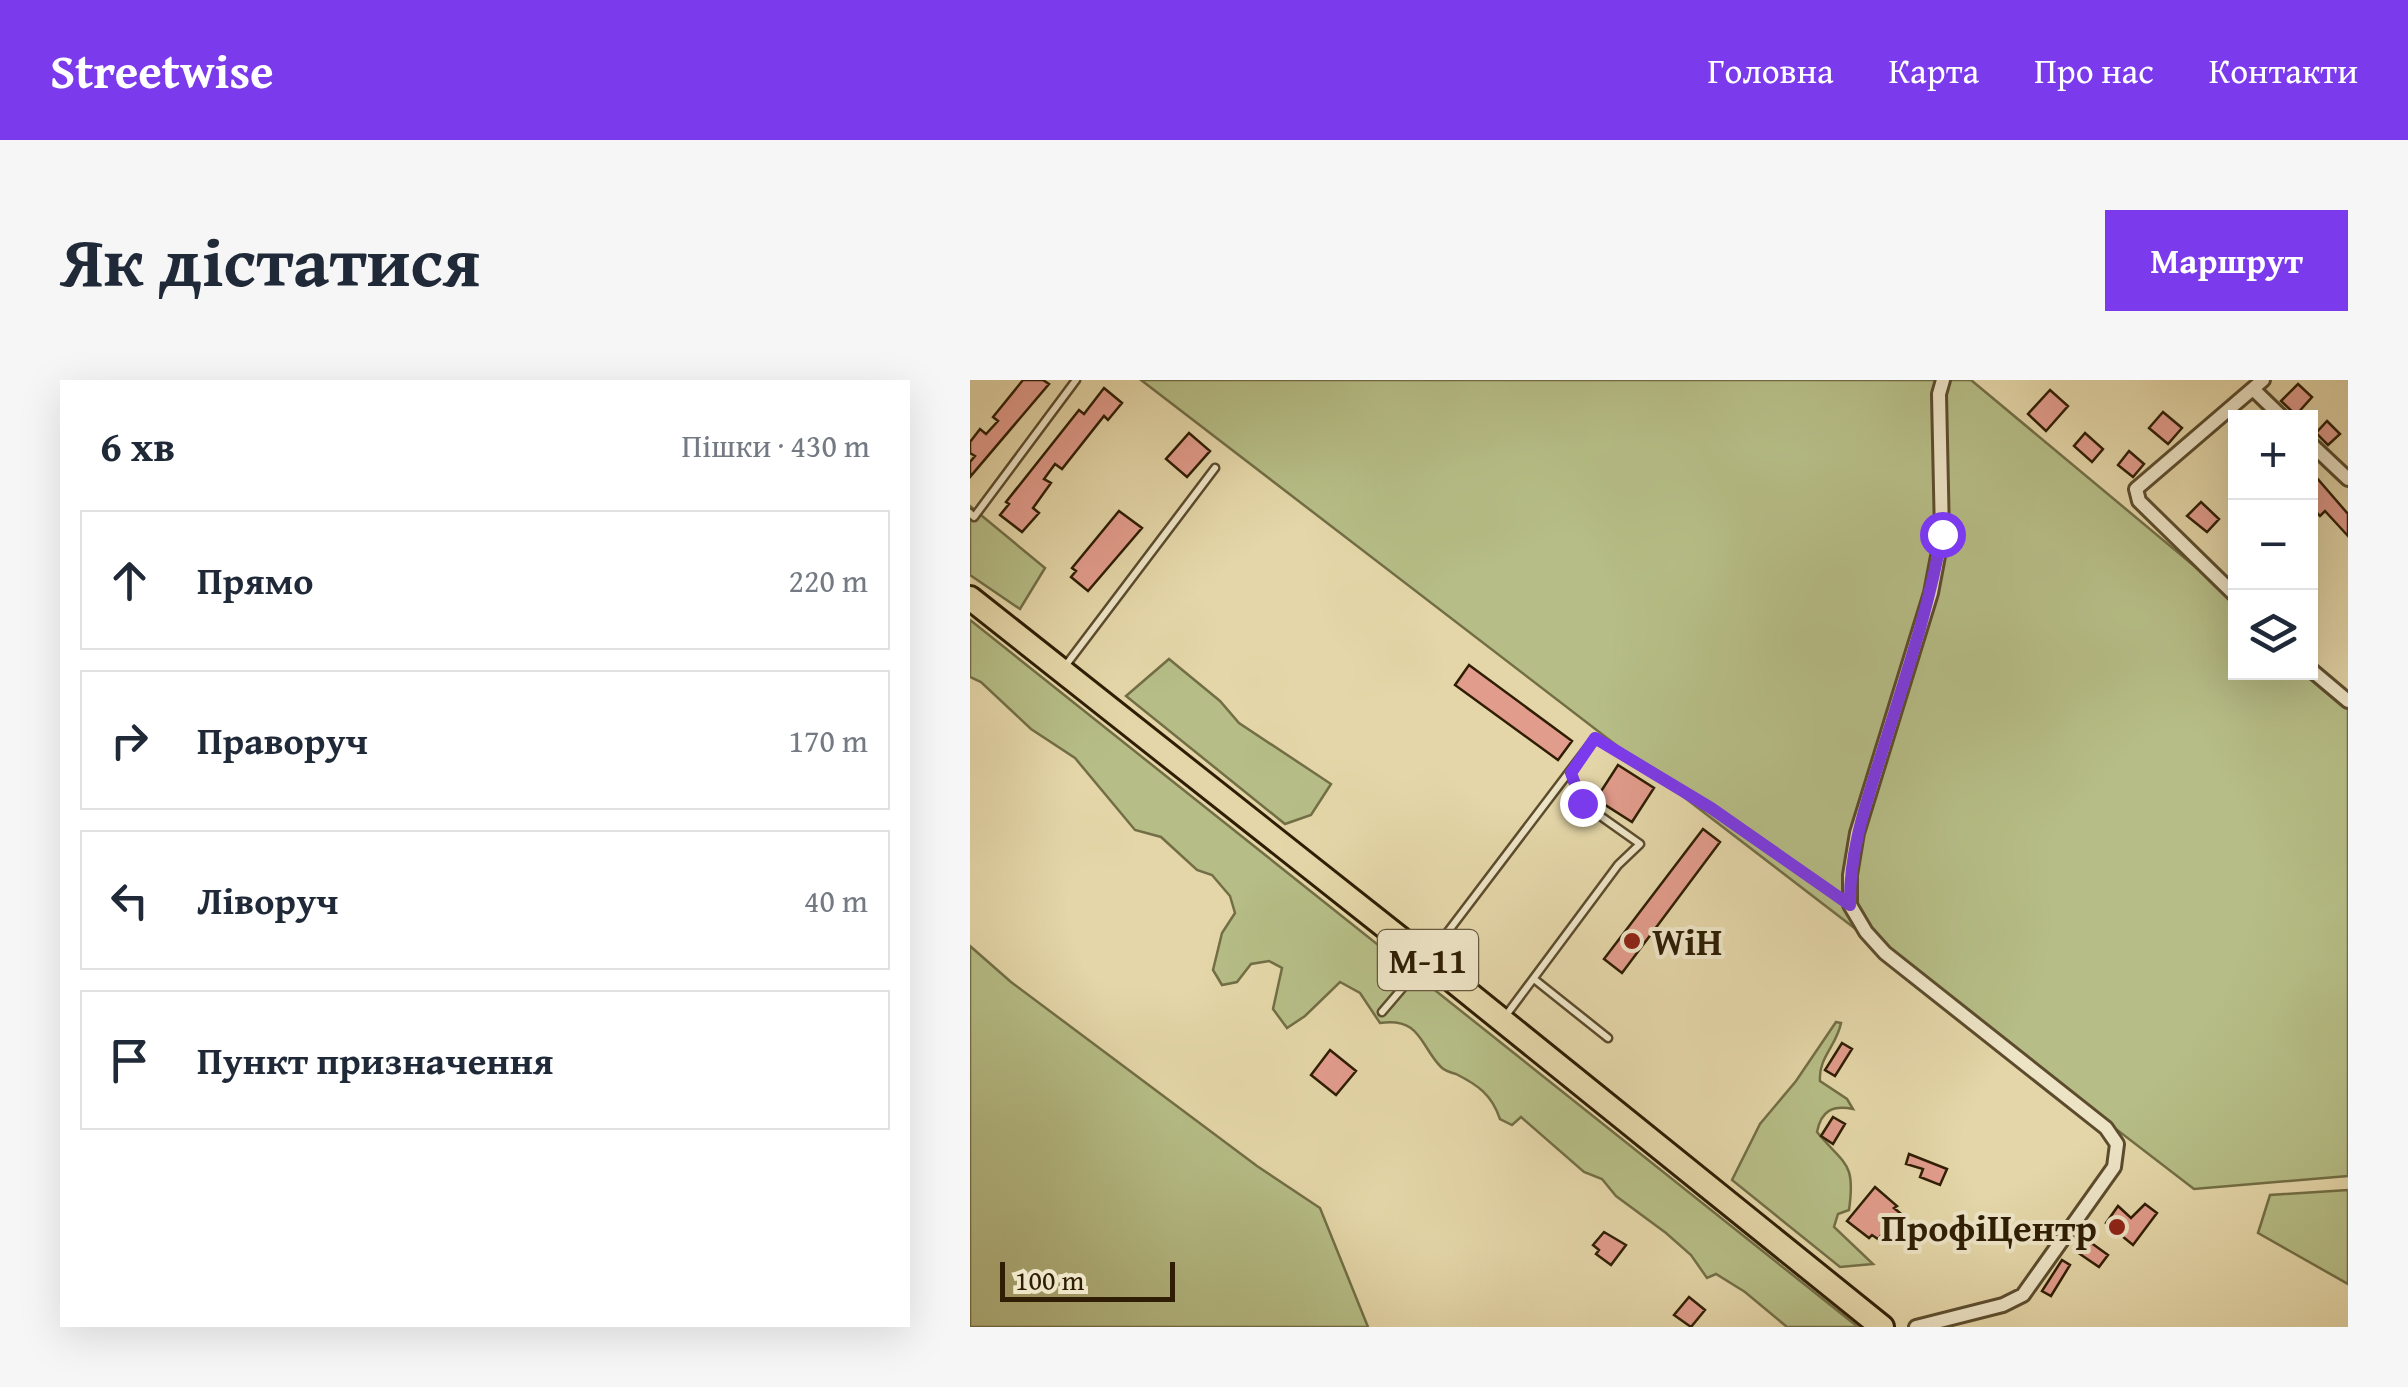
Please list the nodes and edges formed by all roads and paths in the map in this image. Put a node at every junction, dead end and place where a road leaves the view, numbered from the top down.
1 (1076, 380) edge
2 (1927, 380) edge
3 (2258, 385) edge
4 (1941, 387) edge
5 (2277, 410) edge
6 (2318, 451) edge
7 (1215, 468) dead end
8 (2348, 479) edge
9 (970, 513) edge
10 (2230, 590) edge
11 (970, 598) edge
12 (1062, 670) junction
13 (2318, 676) edge
14 (2348, 701) edge
15 (1571, 773) junction
16 (1850, 905) junction
17 (1426, 960) junction
18 (1534, 979) junction
19 (1382, 1012) dead end
20 (1502, 1022) junction
21 (1608, 1038) dead end
22 (1956, 1317) junction
23 (1882, 1327) edge
24 (1916, 1327) edge
25 (1972, 1327) edge

1 - 9 lane
2 - 4 street
3 - 5 street
3 - 10 street
4 - 16 street
6 - 8 street
7 - 12 lane
11 - 12 highway, М-11
12 - 17 highway, М-11
13 - 14 street
15 - 16 lane
15 - 17 lane
15 - 18 lane
16 - 22 street
17 - 19 lane
17 - 20 highway, М-11
18 - 20 lane
18 - 21 lane
20 - 23 highway, М-11
22 - 24 street
22 - 25 lane

